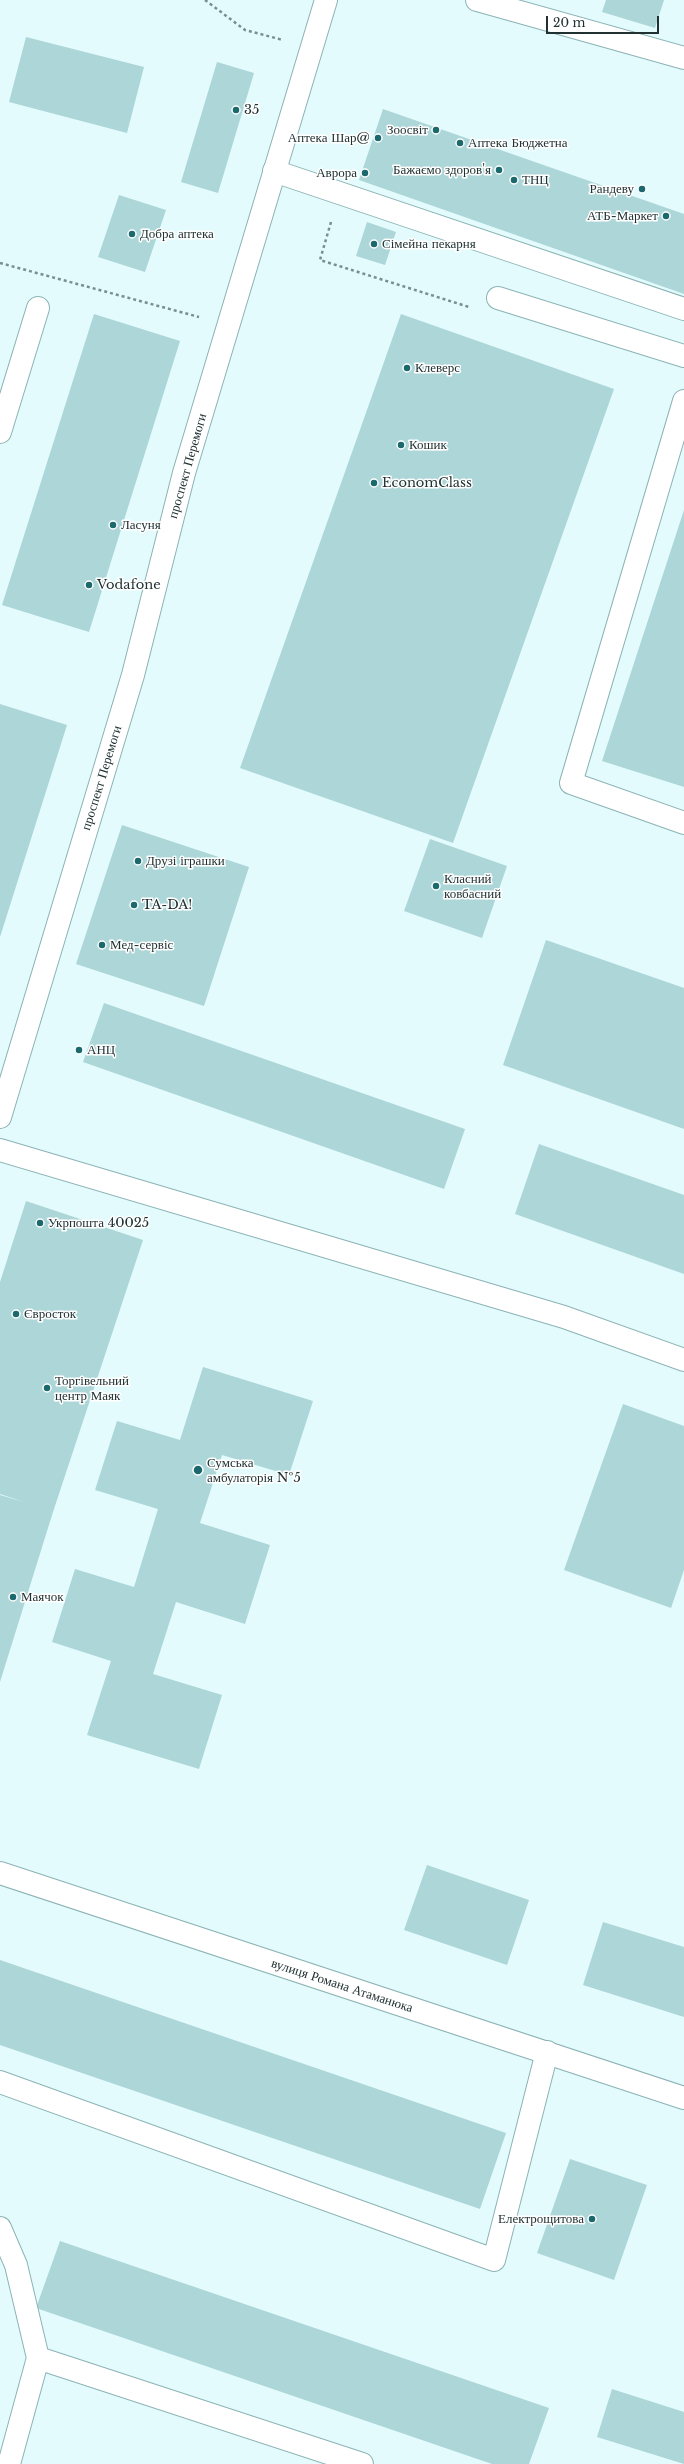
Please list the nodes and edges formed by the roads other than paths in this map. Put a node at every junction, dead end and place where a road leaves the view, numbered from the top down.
1 (326, 0) edge
2 (477, 0) edge
3 (684, 58) edge
4 (274, 171) junction
5 (498, 298) road end
6 (38, 308) dead end
7 (684, 309) edge
8 (684, 356) edge
9 (684, 401) edge
10 (0, 432) edge
11 (684, 823) edge
12 (0, 1117) edge
13 (0, 1150) edge
14 (684, 1360) edge
15 (0, 1873) edge
16 (548, 2052) junction
17 (0, 2082) edge
18 (684, 2098) edge
19 (0, 2228) edge
20 (38, 2358) junction
21 (9, 2464) edge
22 (362, 2464) edge

1 - 4 street, проспект Перемоги
2 - 3 street
4 - 7 street
4 - 12 street, проспект Перемоги
5 - 8 street
6 - 10 street
9 - 11 street
13 - 14 street
15 - 16 street, вулиця Романа Атаманюка
16 - 17 street
16 - 18 street, вулиця Романа Атаманюка
19 - 20 street
20 - 21 street
20 - 22 street

